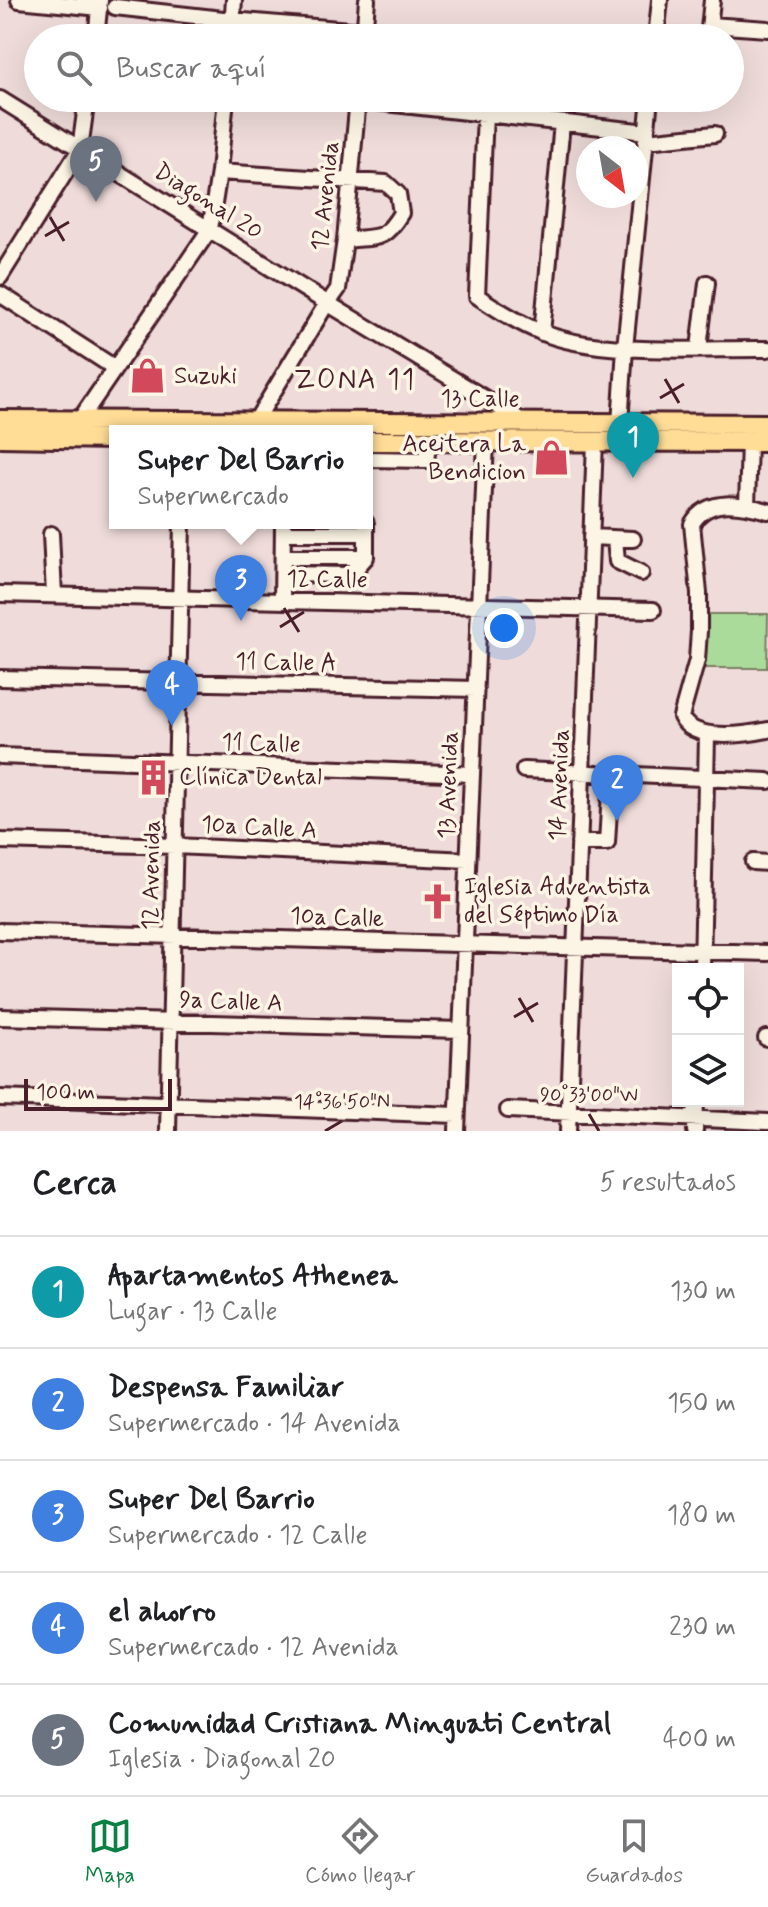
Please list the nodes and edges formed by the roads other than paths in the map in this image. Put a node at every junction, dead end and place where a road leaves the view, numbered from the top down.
1 (19, 0) edge
2 (234, 0) edge
3 (367, 0) edge
4 (660, 0) edge
5 (712, 0) edge
6 (105, 5) edge
7 (232, 20) junction
8 (232, 24) edge
9 (267, 24) edge
10 (365, 24) edge
11 (657, 24) edge
12 (710, 24) edge
13 (768, 29) edge
14 (744, 30) edge
15 (0, 99) edge
16 (85, 112) edge
17 (225, 112) edge
18 (357, 112) edge
19 (468, 112) edge
20 (649, 112) edge
21 (485, 114) junction
22 (562, 123) junction
23 (715, 134) dead end
24 (640, 136) edge
25 (646, 136) edge
26 (648, 137) edge
27 (80, 149) junction
28 (219, 172) junction
29 (351, 180) junction
30 (639, 208) edge
31 (210, 229) junction
32 (345, 240) junction
33 (0, 277) edge
34 (707, 283) dead end
35 (0, 294) edge
36 (330, 300) junction
37 (353, 317) junction
38 (315, 327) junction
39 (542, 333) junction
40 (625, 348) junction
41 (699, 348) junction
42 (768, 349) edge
43 (115, 368) junction
44 (0, 420) edge
45 (79, 421) junction
46 (255, 422) junction
47 (531, 423) junction
48 (620, 424) junction
49 (768, 424) edge
50 (149, 425) edge
51 (212, 425) edge
52 (0, 437) edge
53 (109, 439) edge
54 (373, 441) edge
55 (429, 441) junction
56 (486, 441) junction
57 (553, 441) junction
58 (595, 442) junction
59 (759, 442) edge
60 (373, 459) edge
61 (747, 506) junction
62 (768, 511) edge
63 (182, 529) edge
64 (283, 529) edge
65 (365, 529) edge
66 (51, 534) dead end
67 (591, 537) junction
68 (615, 539) junction
69 (633, 539) dead end
70 (283, 557) junction
71 (366, 557) junction
72 (641, 573) dead end
73 (283, 574) junction
74 (0, 594) edge
75 (54, 595) junction
76 (180, 598) junction
77 (282, 601) junction
78 (479, 606) junction
79 (589, 608) junction
80 (653, 610) dead end
81 (0, 678) edge
82 (178, 683) junction
83 (476, 689) junction
84 (768, 730) edge
85 (707, 735) junction
86 (0, 756) edge
87 (176, 762) junction
88 (524, 770) dead end
89 (582, 771) junction
90 (472, 774) junction
91 (706, 780) junction
92 (768, 781) edge
93 (610, 792) dead end
94 (0, 841) edge
95 (579, 843) junction
96 (175, 846) junction
97 (468, 860) junction
98 (0, 931) edge
99 (173, 936) junction
100 (465, 944) junction
101 (575, 947) junction
102 (702, 951) junction
103 (768, 953) edge
104 (702, 963) edge
105 (0, 1017) edge
106 (171, 1022) junction
107 (461, 1030) junction
108 (0, 1098) edge
109 (169, 1104) junction
110 (508, 1110) dead end
111 (569, 1113) junction
112 (457, 1115) junction
113 (768, 1122) edge
114 (695, 1125) edge
115 (168, 1131) edge
116 (457, 1131) edge
117 (568, 1131) edge

1 - 6 street
2 - 7 street
3 - 10 street
4 - 11 street
5 - 12 street
6 - 7 street
7 - 8 street
7 - 9 street
13 - 14 street
15 - 27 street, Diagonal 20
16 - 27 street
17 - 28 street
18 - 29 street, 12 Avenida
19 - 21 street
20 - 25 street
21 - 22 street
21 - 39 street
22 - 24 street
22 - 39 street
23 - 26 street
27 - 31 street, Diagonal 20
27 - 33 street
28 - 29 street
28 - 31 street
29 - 32 street, 12 Avenida
29 - 32 street
30 - 40 street
31 - 36 street, Diagonal 20
31 - 43 street
32 - 36 street, 12 Avenida
34 - 41 street
35 - 43 street
36 - 37 street, Diagonal 20
36 - 38 street, 12 Avenida
36 - 47 street, Diagonal 20
37 - 38 street
37 - 47 street, Diagonal 20
38 - 46 street, 12 Avenida
39 - 40 street
40 - 41 street
40 - 48 street
41 - 42 street
43 - 45 street
44 - 45 main road, 13 Calle
45 - 50 main road, 13 Calle
46 - 47 main road, 13 Calle
46 - 51 main road, 13 Calle
47 - 48 main road, 13 Calle
47 - 57 street, Diagonal 20
48 - 49 main road, 13 Calle
52 - 53 main road
54 - 55 main road, 13 Calle
55 - 56 main road, 13 Calle
55 - 60 street
56 - 57 main road, 13 Calle
56 - 78 street, 13 Avenida
57 - 58 main road, 13 Calle
58 - 59 main road, 13 Calle
58 - 67 street, 14 Avenida
59 - 61 street
61 - 62 street
61 - 85 street
63 - 76 street, 12 Avenida
64 - 70 street
65 - 71 street
66 - 75 street
67 - 68 street
67 - 79 street, 14 Avenida
68 - 69 street
68 - 72 street
70 - 71 street
70 - 73 street
71 - 73 street
73 - 77 street
74 - 75 street, 12 Calle
75 - 76 street, 12 Calle
76 - 77 street, 12 Calle
76 - 82 street, 12 Avenida
77 - 78 street, 12 Calle
78 - 79 street, 12 Calle
78 - 83 street, 13 Avenida
79 - 80 street, 12 Calle
79 - 89 street, 14 Avenida
81 - 82 street, 11 Calle A
82 - 83 street, 11 Calle A
82 - 87 street, 12 Avenida
83 - 90 street, 13 Avenida
84 - 85 street
85 - 91 street
86 - 87 street, 11 Calle
87 - 90 street, 11 Calle
87 - 96 street, 12 Avenida
88 - 89 street
89 - 91 street
89 - 95 street, 14 Avenida
90 - 97 street, 13 Avenida
91 - 92 street
91 - 102 street
93 - 95 street
94 - 96 street, 10a Calle A
95 - 101 street, 14 Avenida
96 - 97 street, 10a Calle A
96 - 99 street, 12 Avenida
97 - 100 street, 13 Avenida
98 - 99 street, 10a Calle
99 - 100 street, 10a Calle
99 - 106 street, 12 Avenida
100 - 101 street, 10a Calle
100 - 107 street, 13 Avenida
101 - 102 street, 10a Calle
101 - 111 street, 14 Avenida
102 - 103 street, 10a Calle
102 - 104 street
105 - 106 street, 9a Calle A
106 - 107 street, 9a Calle A
106 - 109 street, 12 Avenida
107 - 112 street, 13 Avenida
108 - 109 street
109 - 112 street
109 - 115 street, 12 Avenida
110 - 111 street
111 - 114 street
111 - 117 street, 14 Avenida
112 - 116 street, 13 Avenida
113 - 114 street

